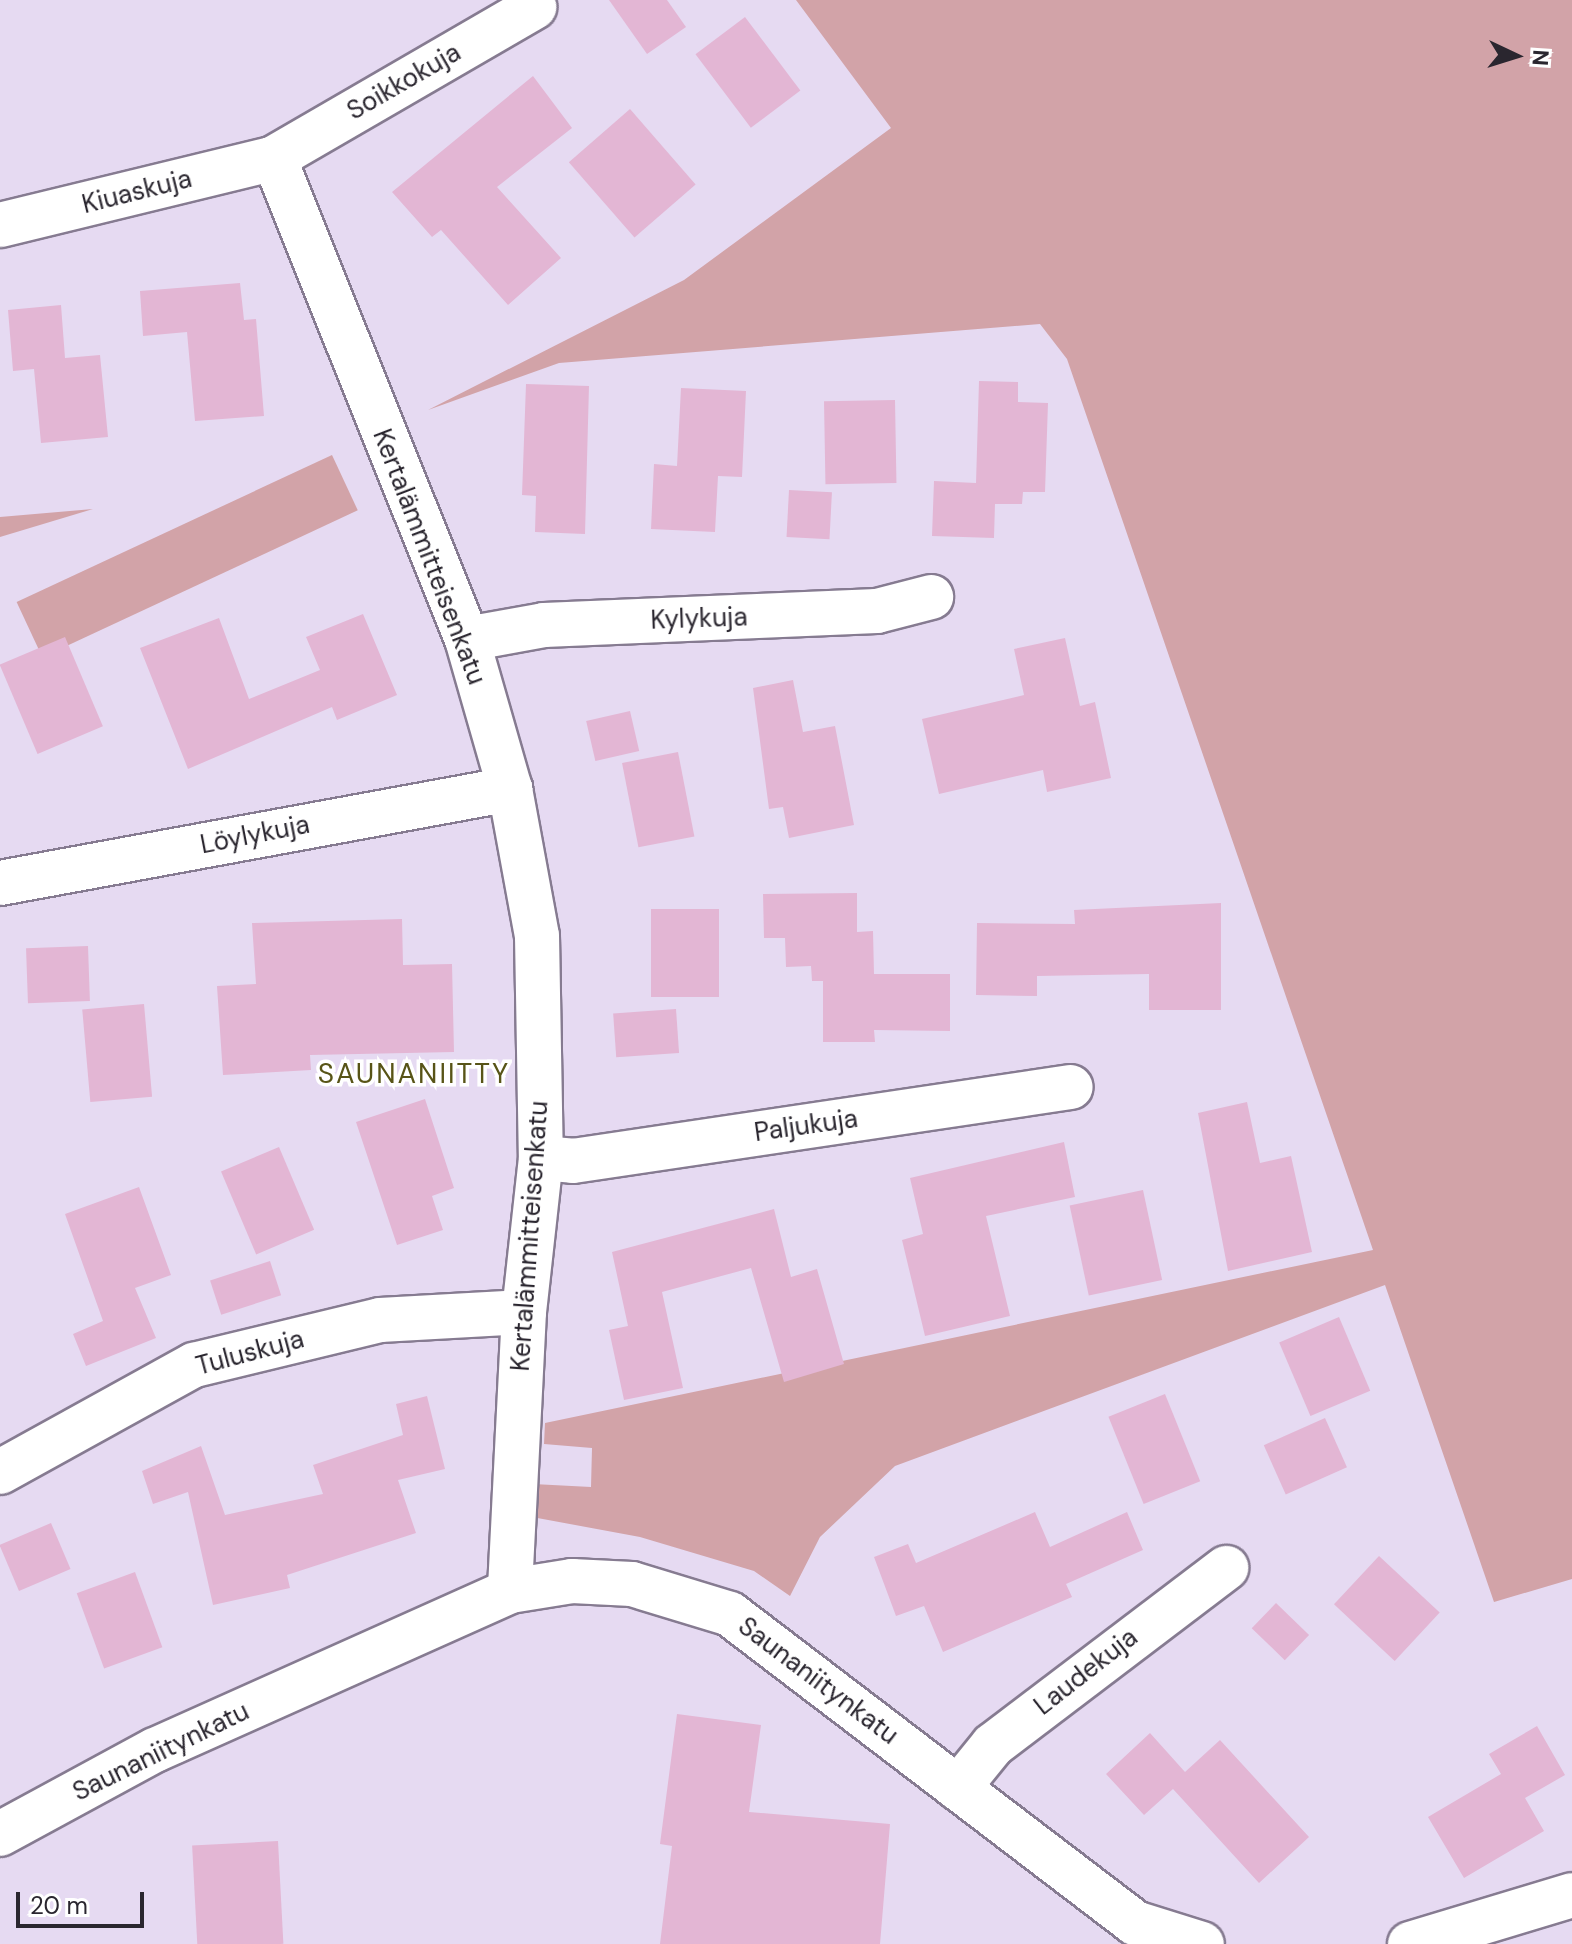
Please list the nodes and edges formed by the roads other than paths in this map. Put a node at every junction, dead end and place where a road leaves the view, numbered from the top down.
1 (534, 7) dead end
2 (274, 158) junction
3 (0, 225) edge
4 (931, 597) dead end
5 (467, 639) junction
6 (510, 789) junction
7 (0, 883) edge
8 (1071, 1087) dead end
9 (541, 1158) junction
10 (524, 1312) junction
11 (0, 1472) edge
12 (1226, 1568) dead end
13 (510, 1591) junction
14 (958, 1788) junction
15 (0, 1834) edge
16 (1572, 1895) edge
17 (1202, 1944) edge
18 (1410, 1944) edge

1 - 2 street, Soikkokuja
2 - 3 street, Kiuaskuja
2 - 5 street, Kertalämmitteisenkatu
4 - 5 street, Kylykuja
5 - 6 street, Kertalämmitteisenkatu
6 - 7 street, Löylykuja
6 - 9 street, Kertalämmitteisenkatu
8 - 9 street, Paljukuja
9 - 10 street, Kertalämmitteisenkatu
10 - 11 street, Tuluskuja
10 - 13 street, Kertalämmitteisenkatu
12 - 14 street, Laudekuja
13 - 14 street, Saunaniitynkatu
13 - 15 street, Saunaniitynkatu
14 - 17 street, Saunaniitynkatu
16 - 18 street

